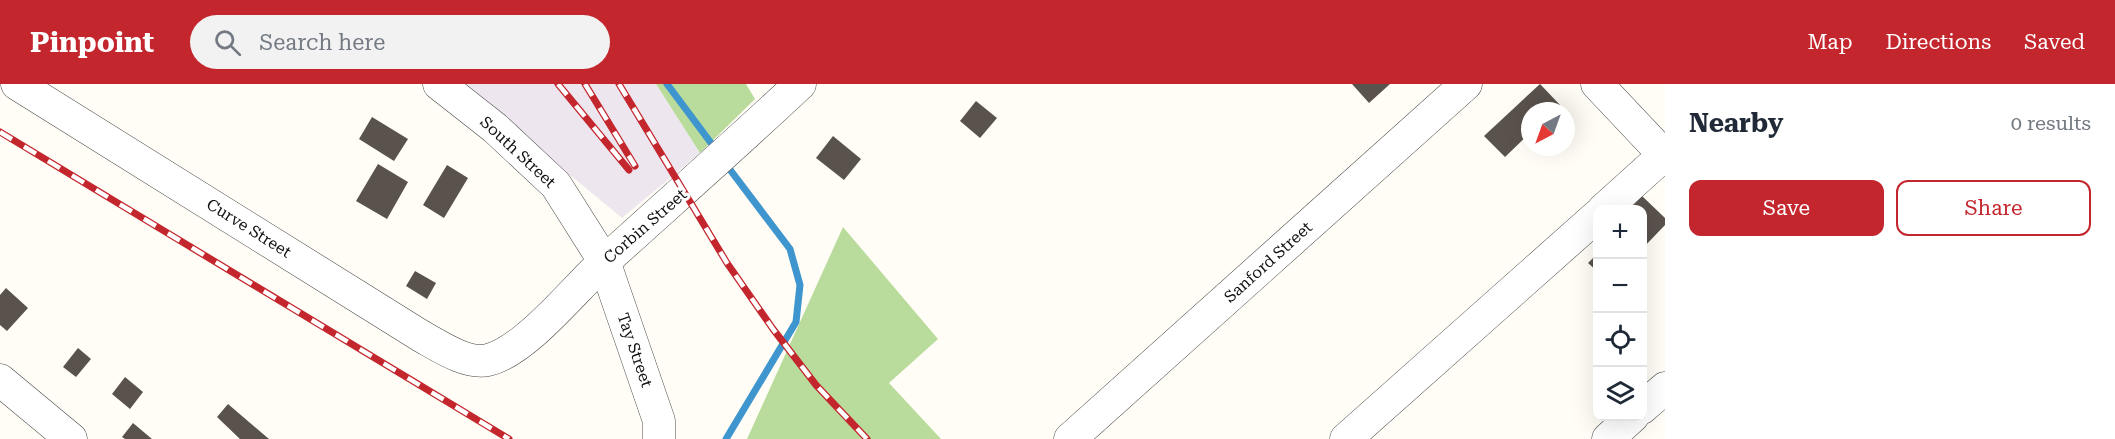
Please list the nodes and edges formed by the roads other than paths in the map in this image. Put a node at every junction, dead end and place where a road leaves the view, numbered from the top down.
1 (17, 84) edge
2 (439, 84) edge
3 (801, 84) edge
4 (1466, 84) edge
5 (1597, 84) edge
6 (1665, 156) edge
7 (1609, 205) edge
8 (1593, 219) edge
9 (604, 261) junction
10 (485, 361) joint
11 (0, 380) edge
12 (1665, 388) edge
13 (1647, 404) edge
14 (1628, 421) edge
15 (71, 439) edge
16 (659, 439) edge
17 (1070, 439) edge
18 (1346, 439) edge
19 (1608, 439) edge

1 - 10 street, Curve Street
2 - 9 street, South Street
3 - 9 street, Corbin Street
4 - 17 street, Sanford Street
5 - 6 street
6 - 7 street
8 - 18 street
9 - 10 street, Corbin Street
9 - 16 street, Tay Street
11 - 15 street
12 - 13 street
14 - 19 street

